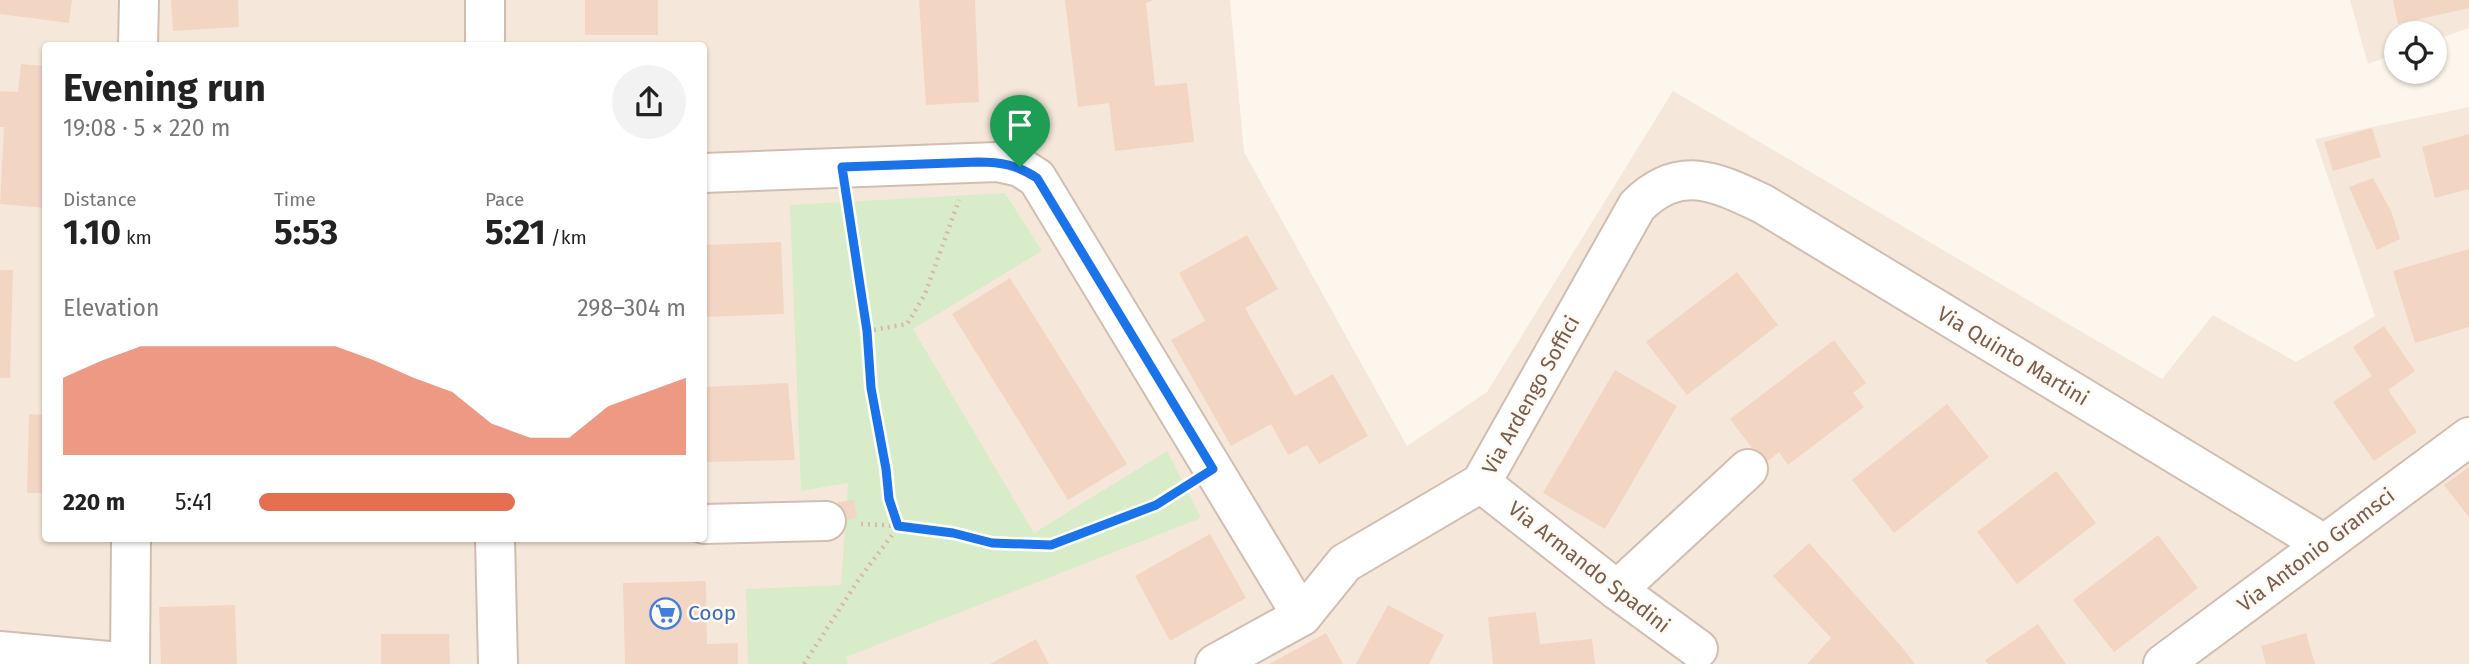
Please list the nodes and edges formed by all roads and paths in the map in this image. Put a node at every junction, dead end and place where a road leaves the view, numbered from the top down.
1 (139, 0) edge
2 (485, 0) edge
3 (138, 42) edge
4 (485, 42) edge
5 (972, 163) junction
6 (842, 167) junction
7 (707, 173) edge
8 (1696, 180) joint
9 (867, 331) junction
10 (2469, 437) edge
11 (1213, 469) junction
12 (1748, 469) dead end
13 (1481, 483) junction
14 (826, 521) dead end
15 (707, 524) edge
16 (898, 526) junction
17 (131, 542) edge
18 (495, 542) edge
19 (2324, 544) junction
20 (1616, 590) junction
21 (1302, 616) junction
22 (1698, 649) dead end
23 (0, 651) edge
24 (1232, 660) edge
25 (130, 664) edge
26 (498, 664) edge
27 (804, 664) edge
28 (2163, 664) edge

1 - 3 street
2 - 4 street
5 - 6 street
5 - 9 path
5 - 11 street
6 - 7 street
6 - 9 path
8 - 13 street, Via Ardengo Soffici
8 - 19 street, Via Quinto Martini
9 - 16 path
10 - 19 street, Via Antonio Gramsci
11 - 16 path
11 - 21 street
12 - 20 street
13 - 20 street, Via Armando Spadini
13 - 21 street, Via Ardengo Soffici
14 - 15 street
16 - 27 path
17 - 25 street
18 - 26 street
19 - 28 street, Via Antonio Gramsci
20 - 22 street, Via Armando Spadini
21 - 24 street
23 - 25 street

